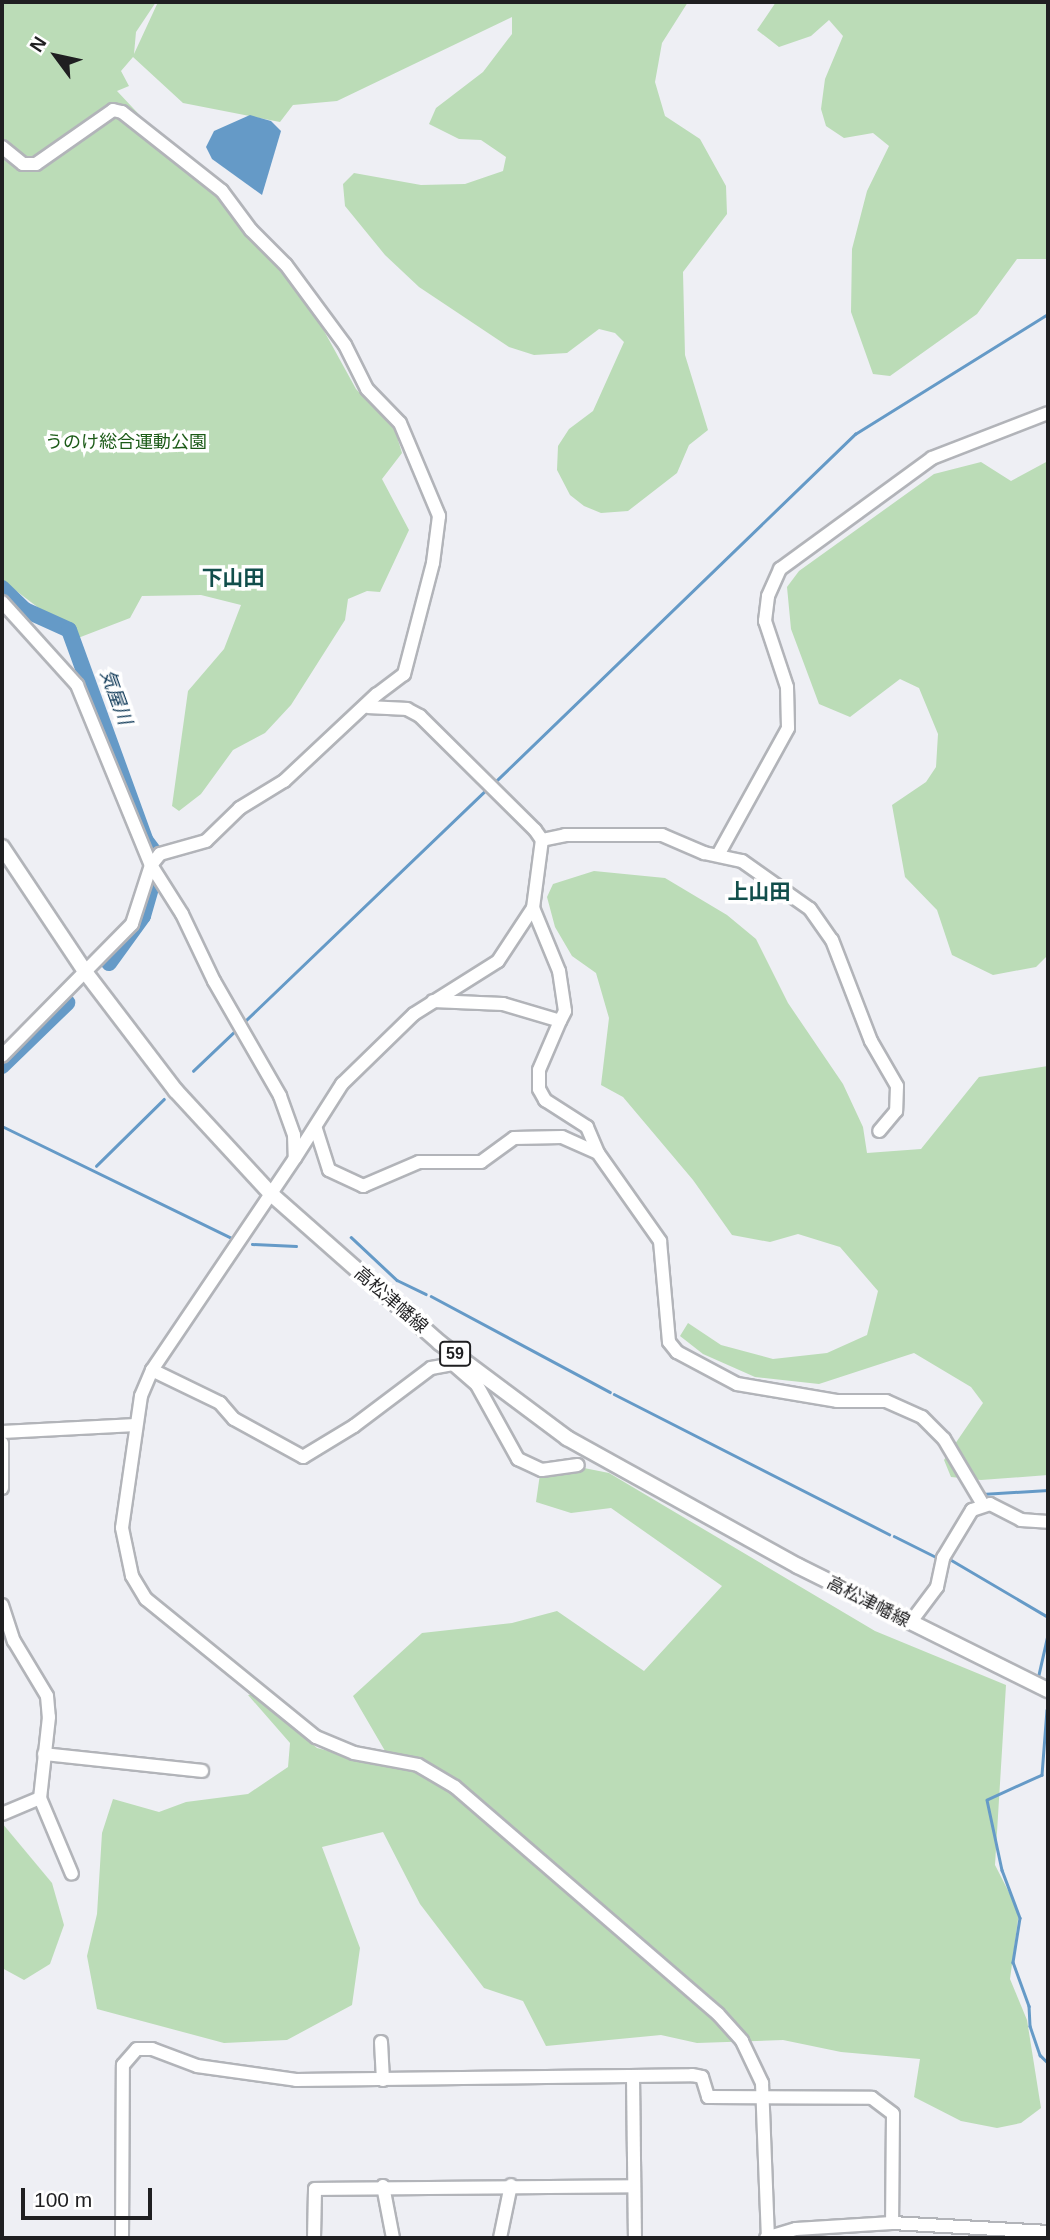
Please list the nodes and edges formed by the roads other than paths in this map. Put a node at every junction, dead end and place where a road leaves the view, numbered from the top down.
1 (2, 147) edge
2 (1048, 413) edge
3 (2, 603) edge
4 (368, 707) junction
5 (542, 840) junction
6 (2, 848) edge
7 (718, 855) junction
8 (151, 865) junction
9 (533, 908) junction
10 (86, 973) junction
11 (433, 1001) junction
12 (560, 1021) junction
13 (2, 1056) edge
14 (316, 1129) junction
15 (879, 1131) dead end
16 (598, 1153) junction
17 (295, 1158) junction
18 (271, 1194) junction
19 (152, 1370) junction
20 (496, 1385) junction
21 (485, 1399) junction
22 (136, 1426) junction
23 (2, 1432) edge
24 (2, 1443) edge
25 (578, 1465) dead end
26 (2, 1488) edge
27 (982, 1503) junction
28 (1048, 1522) edge
29 (2, 1605) edge
30 (910, 1623) junction
31 (1048, 1690) edge
32 (44, 1754) junction
33 (202, 1771) dead end
34 (40, 1798) junction
35 (2, 1814) edge
36 (72, 1874) dead end
37 (380, 2042) dead end
38 (633, 2077) junction
39 (383, 2080) junction
40 (764, 2099) junction
41 (511, 2185) junction
42 (383, 2186) junction
43 (632, 2186) junction
44 (892, 2223) junction
45 (1048, 2232) edge
46 (122, 2238) edge
47 (314, 2238) edge
48 (393, 2238) edge
49 (500, 2238) edge
50 (635, 2238) edge
51 (767, 2238) edge

1 - 4 street
2 - 7 street
3 - 8 street
4 - 5 street
4 - 8 street
5 - 7 street
5 - 9 street
6 - 10 main road, 高松津幡線 / 59
7 - 15 street
8 - 10 street
8 - 17 street
9 - 11 street
9 - 12 street
10 - 13 street
10 - 18 main road, 高松津幡線 / 59
11 - 12 street
11 - 14 street
12 - 16 street
14 - 16 street
14 - 17 street
16 - 27 street
17 - 18 street
18 - 19 street
18 - 20 main road, 高松津幡線 / 59
19 - 21 street
19 - 22 street
20 - 21 street
20 - 30 main road, 高松津幡線 / 59
21 - 25 street
22 - 23 street
22 - 40 street
24 - 26 street
27 - 28 street
27 - 30 street
29 - 32 street
30 - 31 main road, 高松津幡線 / 59
32 - 33 street
32 - 34 street
34 - 35 street
34 - 36 street
37 - 39 street
38 - 39 street
38 - 40 street
38 - 43 street
39 - 46 street
40 - 44 street
40 - 51 street
41 - 42 street
41 - 43 street
41 - 49 street
42 - 47 street
42 - 48 street
43 - 50 street
44 - 45 street
44 - 51 street

